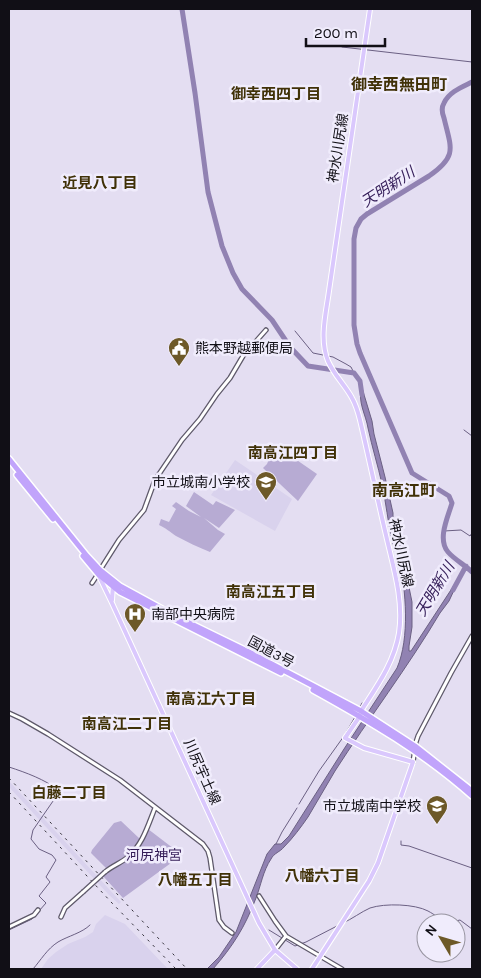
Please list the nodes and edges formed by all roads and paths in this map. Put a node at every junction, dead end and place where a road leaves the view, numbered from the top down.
1 (370, 9) edge
2 (266, 330) dead end
3 (9, 459) edge
4 (9, 464) edge
5 (99, 572) junction
6 (92, 583) dead end
7 (113, 583) junction
8 (120, 592) junction
9 (108, 595) junction
10 (112, 603) junction
11 (472, 636) edge
12 (9, 713) edge
13 (362, 715) junction
14 (415, 748) junction
15 (413, 762) junction
16 (472, 791) edge
17 (472, 796) edge
18 (155, 808) junction
19 (259, 896) dead end
20 (38, 910) dead end
21 (62, 917) dead end
22 (9, 927) edge
23 (232, 933) dead end
24 (286, 936) junction
25 (275, 950) junction
26 (320, 956) junction
27 (257, 969) edge
28 (297, 969) edge
29 (312, 969) edge
30 (342, 969) edge

1 - 13 main road, 神水川尻線
2 - 5 street
3 - 5 highway, 国道3号
4 - 5 highway, 国道3号
5 - 6 street
5 - 7 highway, 国道3号
5 - 9 main road, 川尻宇土線
7 - 8 highway, 国道3号
7 - 9 main road
7 - 10 main road, 川尻宇土線
7 - 13 highway, 国道3号
8 - 10 main road
8 - 13 highway, 国道3号
9 - 10 main road, 川尻宇土線
10 - 25 main road, 川尻宇土線
11 - 14 street
12 - 18 street
13 - 14 highway, 国道3号
13 - 15 main road, 神水川尻線
14 - 15 street
14 - 16 highway, 国道3号
14 - 17 highway, 国道3号
15 - 26 main road
18 - 21 street, bridge
18 - 23 street
19 - 24 street
20 - 22 street
24 - 25 street
24 - 26 street
25 - 27 main road
25 - 28 main road, 川尻宇土線
26 - 29 main road
26 - 30 street

